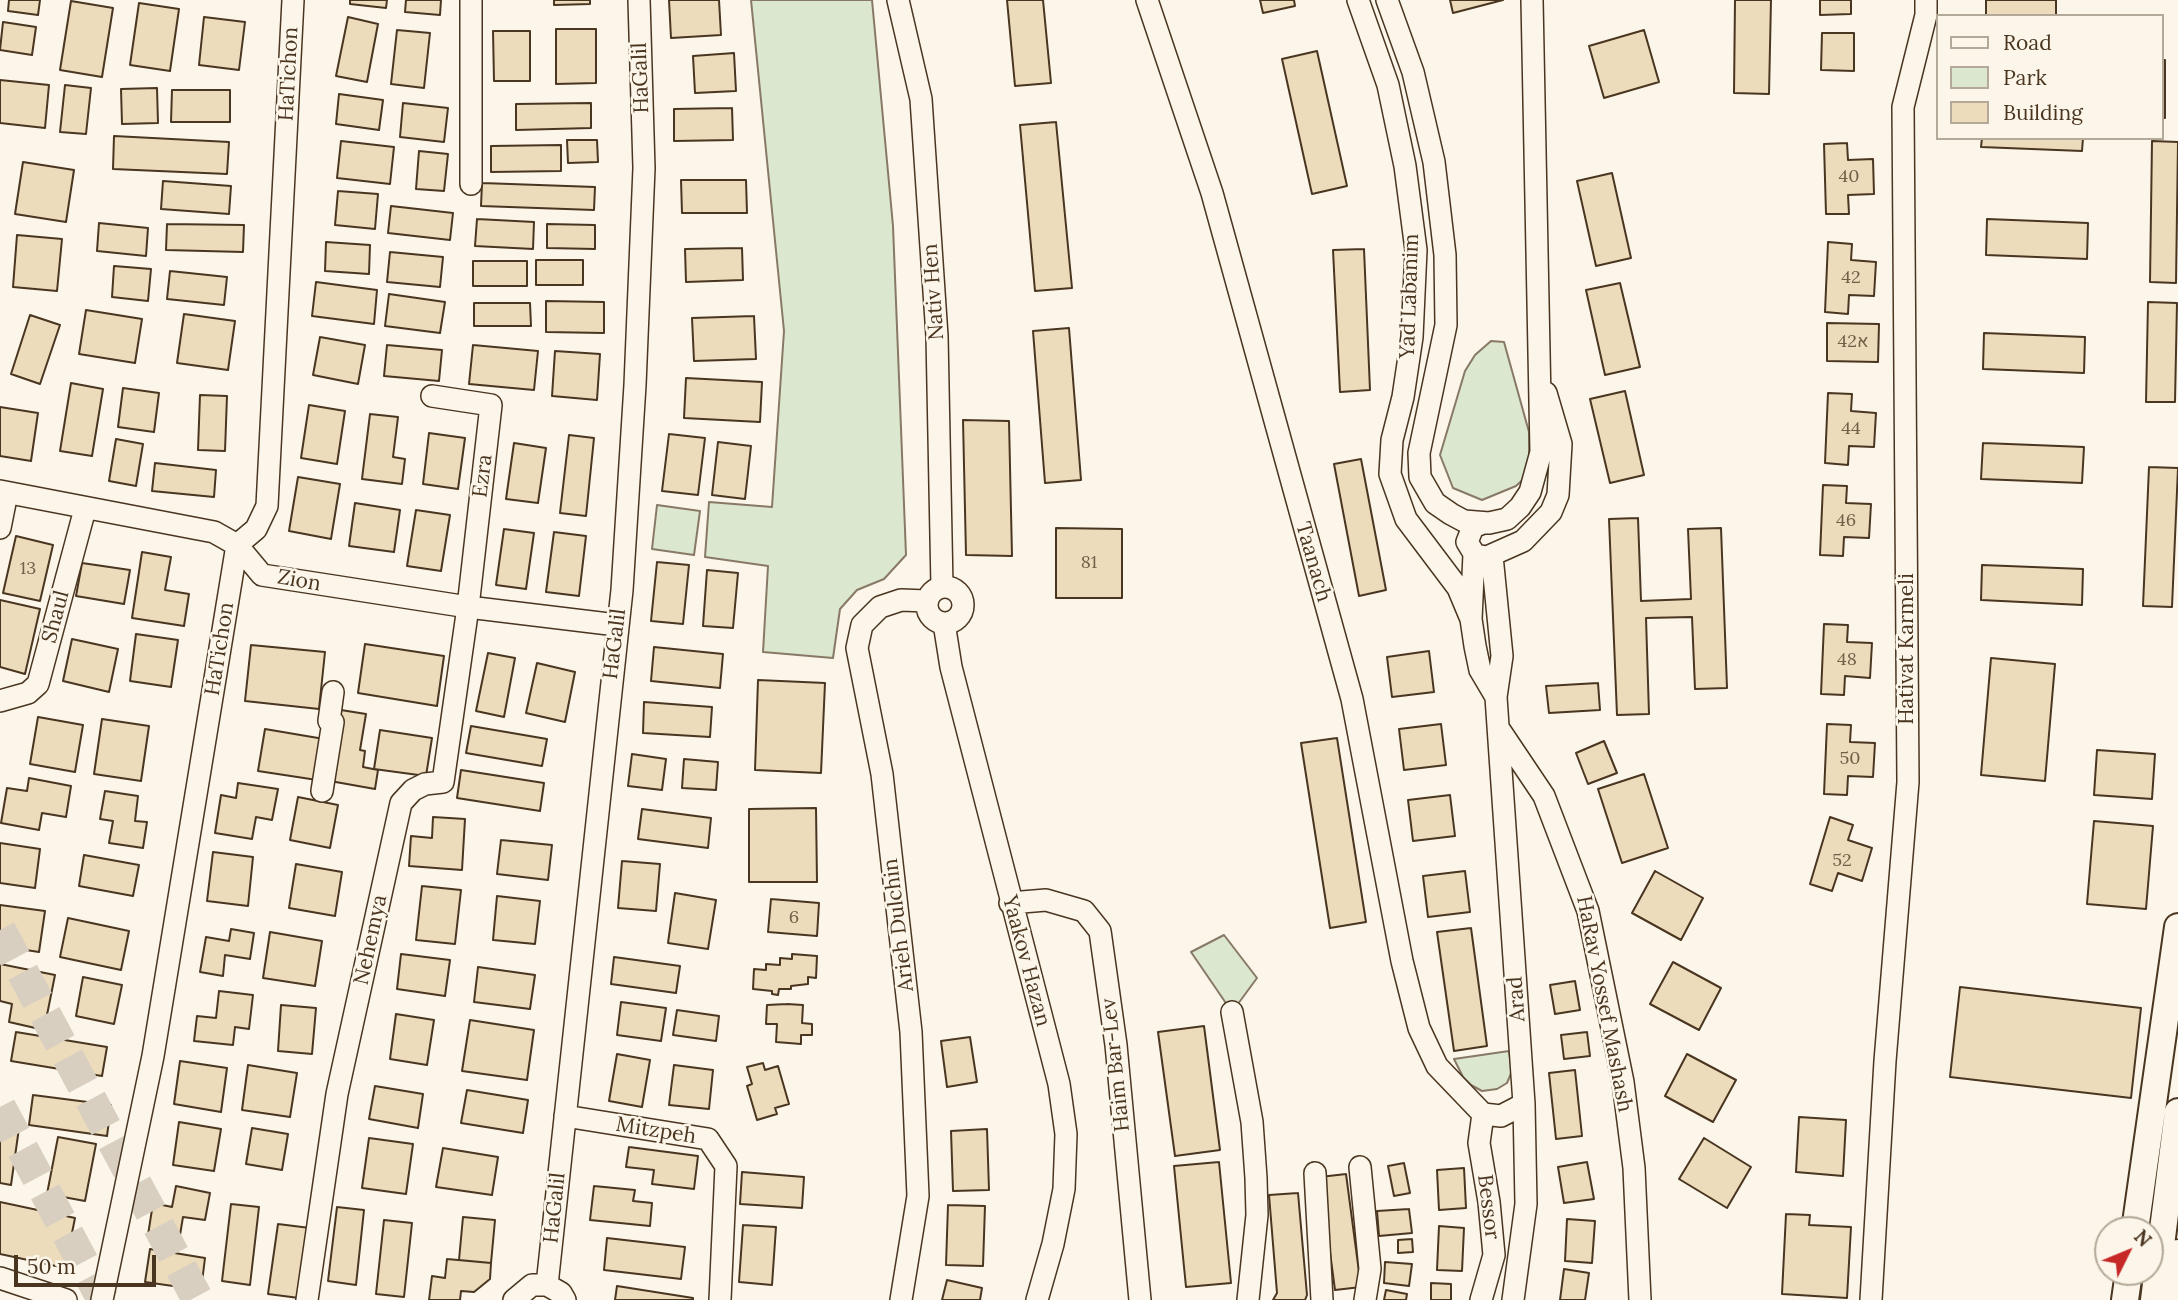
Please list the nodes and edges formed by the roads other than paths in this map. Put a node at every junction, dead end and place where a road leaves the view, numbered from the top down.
1 (293, 0) edge
2 (471, 0) edge
3 (639, 0) edge
4 (898, 0) edge
5 (1147, 0) edge
6 (1358, 0) edge
7 (1387, 0) edge
8 (1532, 0) edge
9 (1926, 0) edge
10 (471, 184) dead end
11 (1538, 371) junction
12 (432, 396) dead end
13 (3, 492) edge
14 (85, 509) junction
15 (1486, 523) junction
16 (0, 528) edge
17 (1422, 538) junction
18 (237, 545) junction
19 (1483, 553) junction
20 (934, 594) junction
21 (468, 607) junction
22 (1471, 619) junction
23 (944, 623) junction
24 (617, 625) junction
25 (333, 692) dead end
26 (1496, 697) junction
27 (0, 701) edge
28 (1499, 729) junction
29 (322, 791) dead end
30 (1010, 903) junction
31 (2178, 927) edge
32 (1232, 1013) dead end
33 (1524, 1104) junction
34 (2178, 1112) edge
35 (1483, 1114) junction
36 (565, 1116) junction
37 (1360, 1167) dead end
38 (1315, 1173) dead end
39 (2137, 1216) edge
40 (2178, 1256) edge
41 (0, 1278) edge
42 (547, 1285) junction
43 (66, 1300) edge
44 (102, 1300) edge
45 (307, 1300) edge
46 (514, 1300) edge
47 (565, 1300) edge
48 (720, 1300) edge
49 (901, 1300) edge
50 (1037, 1300) edge
51 (1139, 1300) edge
52 (1248, 1300) edge
53 (1322, 1300) edge
54 (1365, 1300) edge
55 (1481, 1300) edge
56 (1513, 1300) edge
57 (1640, 1300) edge
58 (1871, 1300) edge
59 (2154, 1300) edge
60 (2165, 1300) edge

1 - 18 street, HaTichon
2 - 10 street
3 - 24 street, HaGalil
4 - 20 street, Nativ Hen
5 - 35 street, Taanach
6 - 17 street, Yad Labanim
7 - 15 street, Yad Labanim
8 - 11 street
9 - 58 street, Hativat Karmeli
11 - 15 street
11 - 19 street
12 - 21 street, Ezra
13 - 14 street, Zion
13 - 16 street
14 - 18 street, Zion
14 - 27 street, Shaul
15 - 19 street
15 - 19 street
17 - 19 street
17 - 22 street, Yad Labanim
18 - 21 street, Zion
18 - 44 street, HaTichon
19 - 22 street, Arad
19 - 26 street, Arad
20 - 23 street
20 - 23 street
20 - 49 street, Arieh Dulchin
21 - 24 street, Zion
21 - 45 street, Nehemya
22 - 26 street, Arad
23 - 30 street, Yaakov Hazan
24 - 36 street, HaGalil
25 - 29 street
26 - 28 street, Arad
28 - 33 street, Arad
28 - 57 street, HaRav Yossef Mashash
30 - 50 street, Yaakov Hazan
30 - 51 street, Haim Bar-Lev
31 - 39 main road
32 - 52 street
33 - 35 street
33 - 56 street, Arad
34 - 59 main road
35 - 55 street, Bessor
36 - 42 street, HaGalil
36 - 48 street, Mitzpeh
37 - 54 street
38 - 53 street
40 - 60 highway
41 - 43 street
42 - 46 street
42 - 47 street

